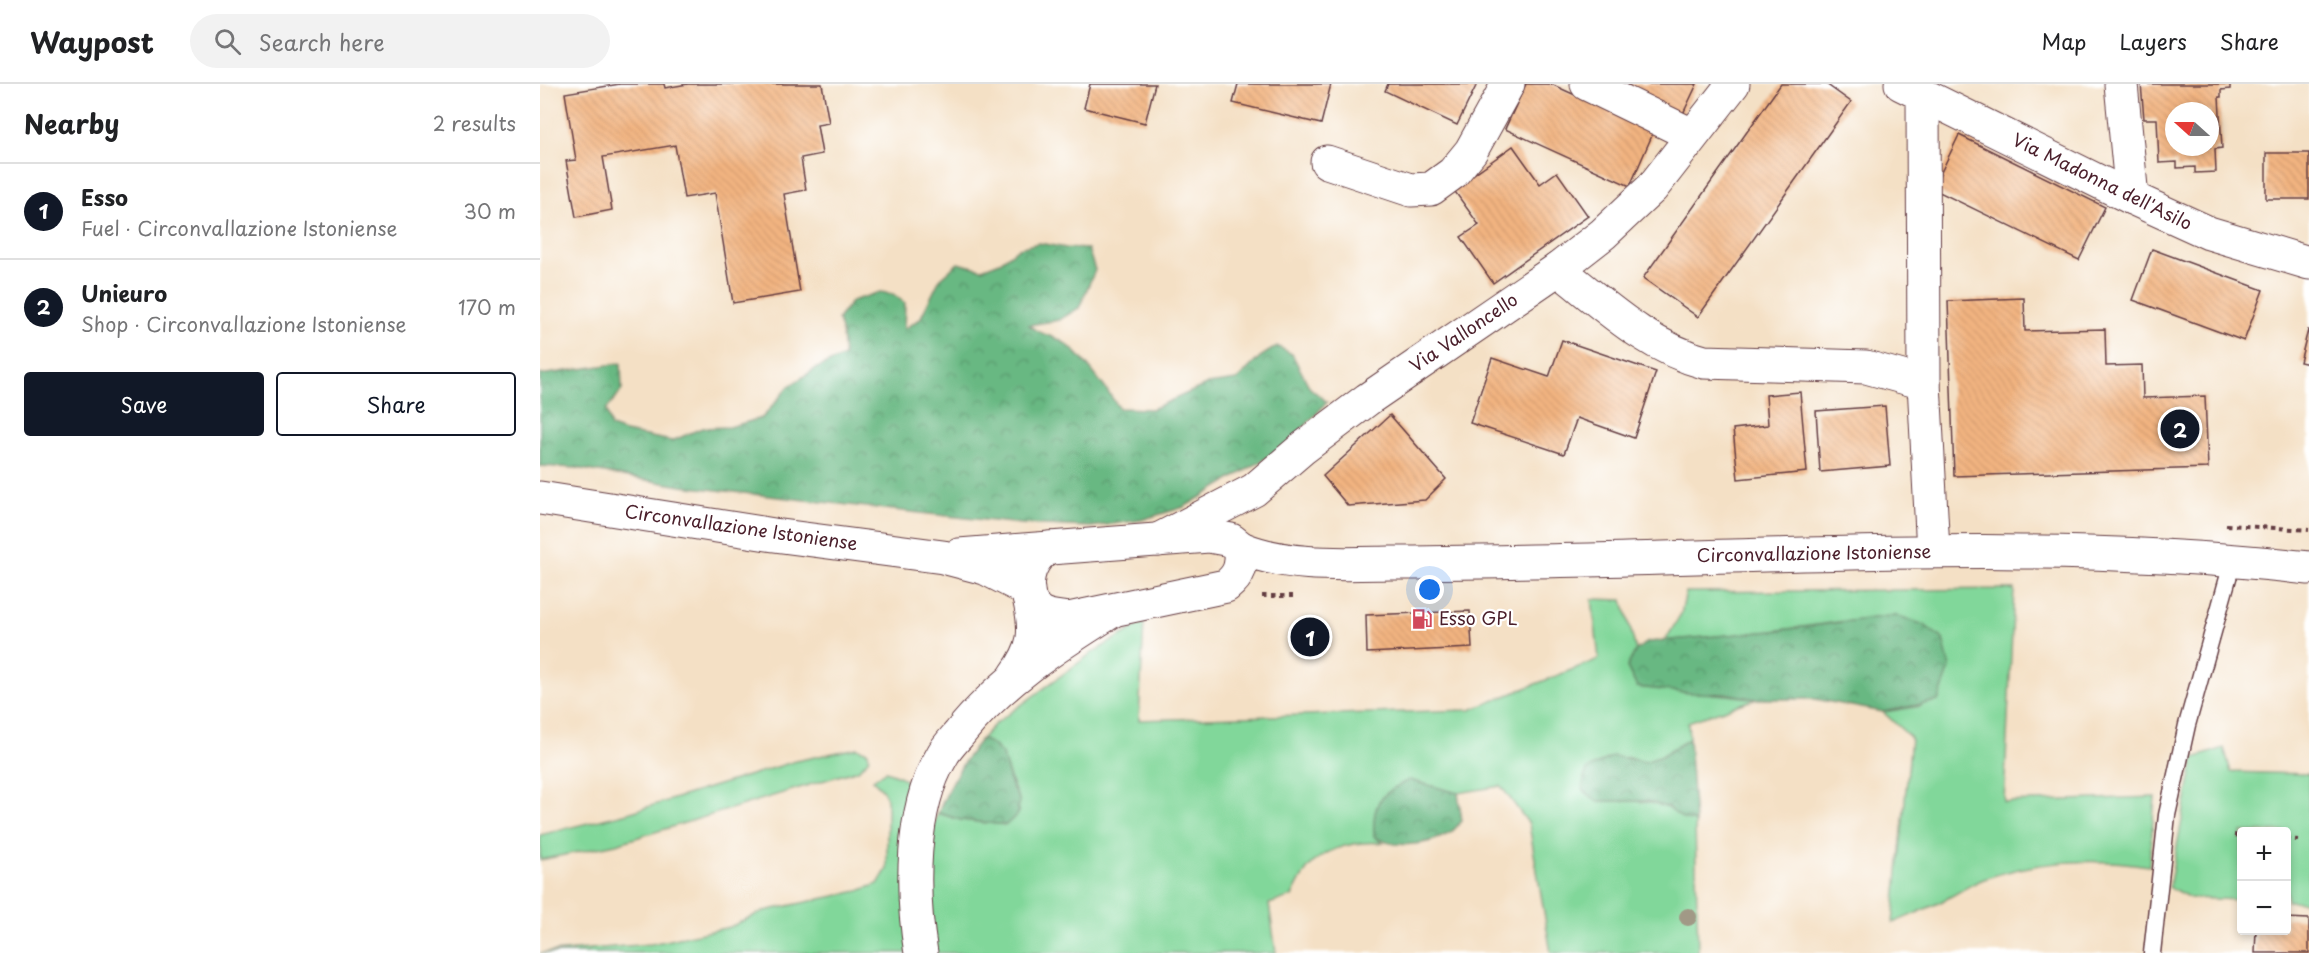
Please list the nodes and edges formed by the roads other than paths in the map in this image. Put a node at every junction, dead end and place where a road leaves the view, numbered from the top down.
1 (1508, 84) edge
2 (1587, 84) edge
3 (1733, 84) edge
4 (2121, 84) edge
5 (1912, 90) edge
6 (1692, 135) junction
7 (1327, 162) dead end
8 (2132, 198) junction
9 (2309, 263) edge
10 (1558, 269) junction
11 (1924, 383) junction
12 (540, 498) edge
13 (1158, 540) junction
14 (1050, 548) junction
15 (1241, 548) junction
16 (1933, 551) junction
17 (943, 556) junction
18 (2233, 560) junction
19 (1319, 564) junction
20 (2309, 568) edge
21 (1226, 586) junction
22 (1028, 594) junction
23 (1113, 610) junction
24 (1012, 680) junction
25 (921, 953) edge
26 (2152, 953) edge

1 - 7 street
2 - 6 street
3 - 6 street, Via Valloncello
4 - 8 street
5 - 8 street, Via Madonna dell'Asilo
5 - 11 street
6 - 10 street, Via Valloncello
8 - 9 street, Via Madonna dell'Asilo
10 - 11 street
10 - 13 street, Via Valloncello
11 - 16 street
12 - 17 street, Circonvallazione Istoniense
13 - 14 street, Circonvallazione Istoniense
13 - 15 street, Circonvallazione Istoniense
14 - 17 street, Circonvallazione Istoniense
14 - 22 street
15 - 19 street, Circonvallazione Istoniense
15 - 21 street
16 - 18 street, Circonvallazione Istoniense
16 - 19 street, Circonvallazione Istoniense
17 - 22 street, Circonvallazione Istoniense
18 - 20 street, Circonvallazione Istoniense
18 - 26 lane
19 - 21 street, Circonvallazione Istoniense
21 - 23 street, Circonvallazione Istoniense
22 - 23 street, Circonvallazione Istoniense
22 - 24 street
23 - 24 street
24 - 25 street

